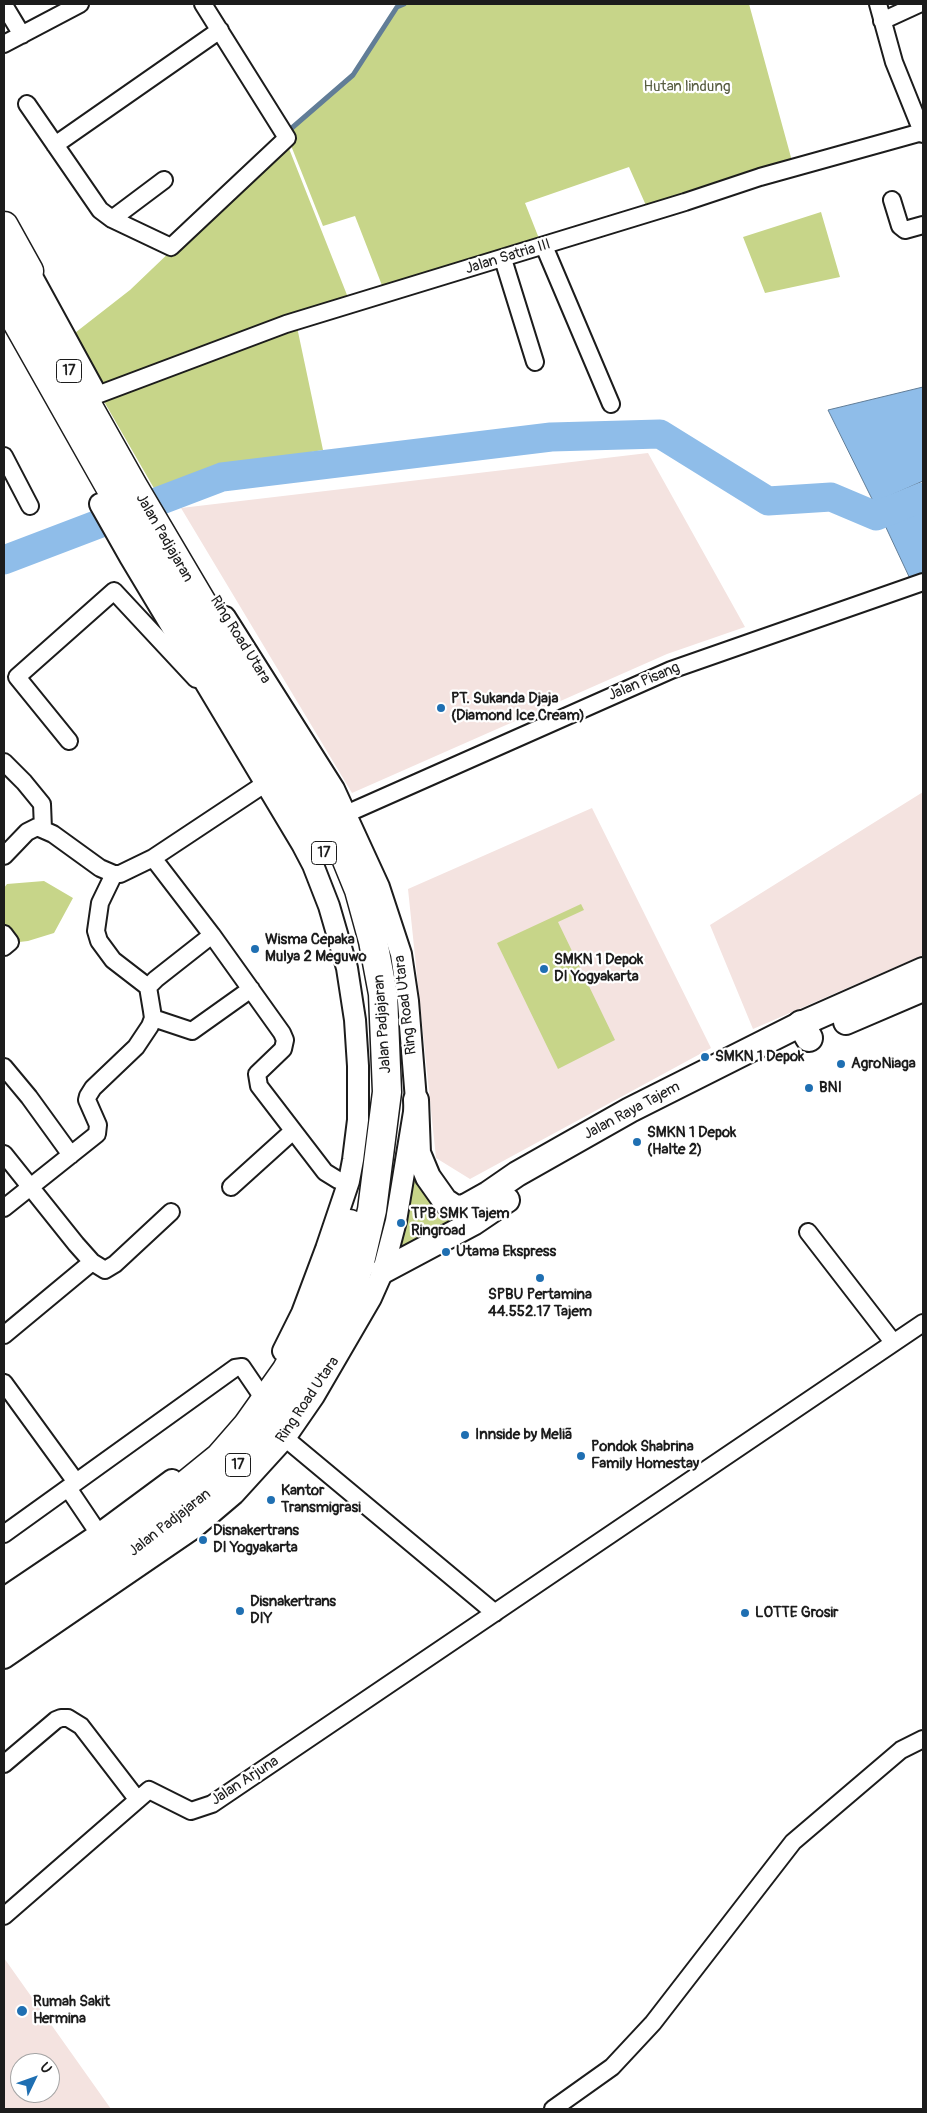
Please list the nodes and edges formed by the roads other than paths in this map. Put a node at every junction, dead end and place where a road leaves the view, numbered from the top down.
1 (80, 4) edge
2 (203, 4) edge
3 (878, 4) edge
4 (919, 4) edge
5 (4, 5) edge
6 (882, 21) junction
7 (220, 30) junction
8 (22, 35) junction
9 (4, 44) edge
10 (917, 98) edge
11 (27, 104) dead end
12 (923, 133) edge
13 (56, 145) junction
14 (164, 180) dead end
15 (892, 200) dead end
16 (112, 219) junction
17 (923, 225) edge
18 (4, 226) edge
19 (544, 246) junction
20 (503, 258) junction
21 (13, 276) edge
22 (4, 322) edge
23 (535, 362) dead end
24 (97, 395) junction
25 (611, 404) dead end
26 (4, 456) edge
27 (123, 491) junction
28 (30, 506) dead end
29 (153, 543) junction
30 (923, 582) edge
31 (259, 685) junction
32 (218, 703) junction
33 (68, 741) dead end
34 (4, 762) edge
35 (266, 783) junction
36 (346, 814) junction
37 (43, 829) junction
38 (4, 856) edge
39 (153, 858) junction
40 (114, 874) junction
41 (4, 934) edge
42 (212, 934) junction
43 (4, 947) edge
44 (923, 970) edge
45 (148, 987) junction
46 (250, 989) junction
47 (923, 989) edge
48 (153, 1018) junction
49 (805, 1031) junction
50 (4, 1067) edge
51 (416, 1100) junction
52 (293, 1131) junction
53 (4, 1154) edge
54 (71, 1155) junction
55 (349, 1181) junction
56 (31, 1186) junction
57 (231, 1187) dead end
58 (4, 1208) edge
59 (170, 1212) dead end
60 (808, 1232) dead end
61 (92, 1262) junction
62 (383, 1271) junction
63 (923, 1323) edge
64 (4, 1335) edge
65 (893, 1342) junction
66 (4, 1383) edge
67 (259, 1392) junction
68 (285, 1438) junction
69 (72, 1485) junction
70 (4, 1534) edge
71 (99, 1534) junction
72 (43, 1581) junction
73 (4, 1598) edge
74 (495, 1613) junction
75 (4, 1616) edge
76 (4, 1640) edge
77 (4, 1658) edge
78 (923, 1739) edge
79 (4, 1764) edge
80 (137, 1799) junction
81 (4, 1916) edge
82 (553, 2109) edge

1 - 8 street
2 - 7 street
3 - 6 street
4 - 6 street
5 - 8 street
6 - 10 street
7 - 13 street
7 - 16 street
8 - 9 street
10 - 12 street
11 - 13 street
12 - 19 street, Jalan Satria III
13 - 16 street
14 - 16 street
15 - 17 street
18 - 21 highway
19 - 20 street, Jalan Satria III
19 - 25 street
20 - 23 street
20 - 24 street, Jalan Satria III
21 - 24 street
21 - 27 highway, Jalan Padjajaran / 17
22 - 27 highway
24 - 27 street
26 - 28 street
27 - 29 highway, Jalan Padjajaran / 17
29 - 31 highway, Jalan Padjajaran / 17
29 - 32 street
29 - 72 highway, Jalan Padjajaran / 17
30 - 36 street, Jalan Pisang
31 - 36 street, Ring Road Utara
31 - 76 highway, Jalan Padjajaran / 17
32 - 33 street
32 - 35 street
34 - 37 street
35 - 39 street
35 - 55 street
36 - 51 street, Ring Road Utara
37 - 38 street
37 - 40 street
39 - 40 street
39 - 42 street
40 - 45 street
41 - 43 street
42 - 45 street
42 - 46 street
44 - 49 main road, Jalan Raya Tajem
45 - 48 street
46 - 48 street
46 - 52 street
47 - 49 main road, Jalan Raya Tajem
48 - 54 street
49 - 51 main road, Jalan Raya Tajem
49 - 62 main road, Jalan Raya Tajem
50 - 54 street
51 - 62 street, Ring Road Utara
52 - 55 street
52 - 57 street
53 - 56 street
54 - 56 street
55 - 67 street
56 - 58 street
56 - 61 street
59 - 61 street
60 - 65 street
61 - 64 street
62 - 68 street, Ring Road Utara
63 - 65 street
65 - 74 street
66 - 69 street
67 - 69 street
67 - 71 street
68 - 74 street
68 - 77 street, Ring Road Utara
69 - 70 street
69 - 71 street
71 - 72 street
72 - 73 street
72 - 75 highway, Jalan Padjajaran / 17
74 - 80 street, Jalan Arjuna
78 - 82 street
79 - 80 street
80 - 81 street, Jalan Arjuna

